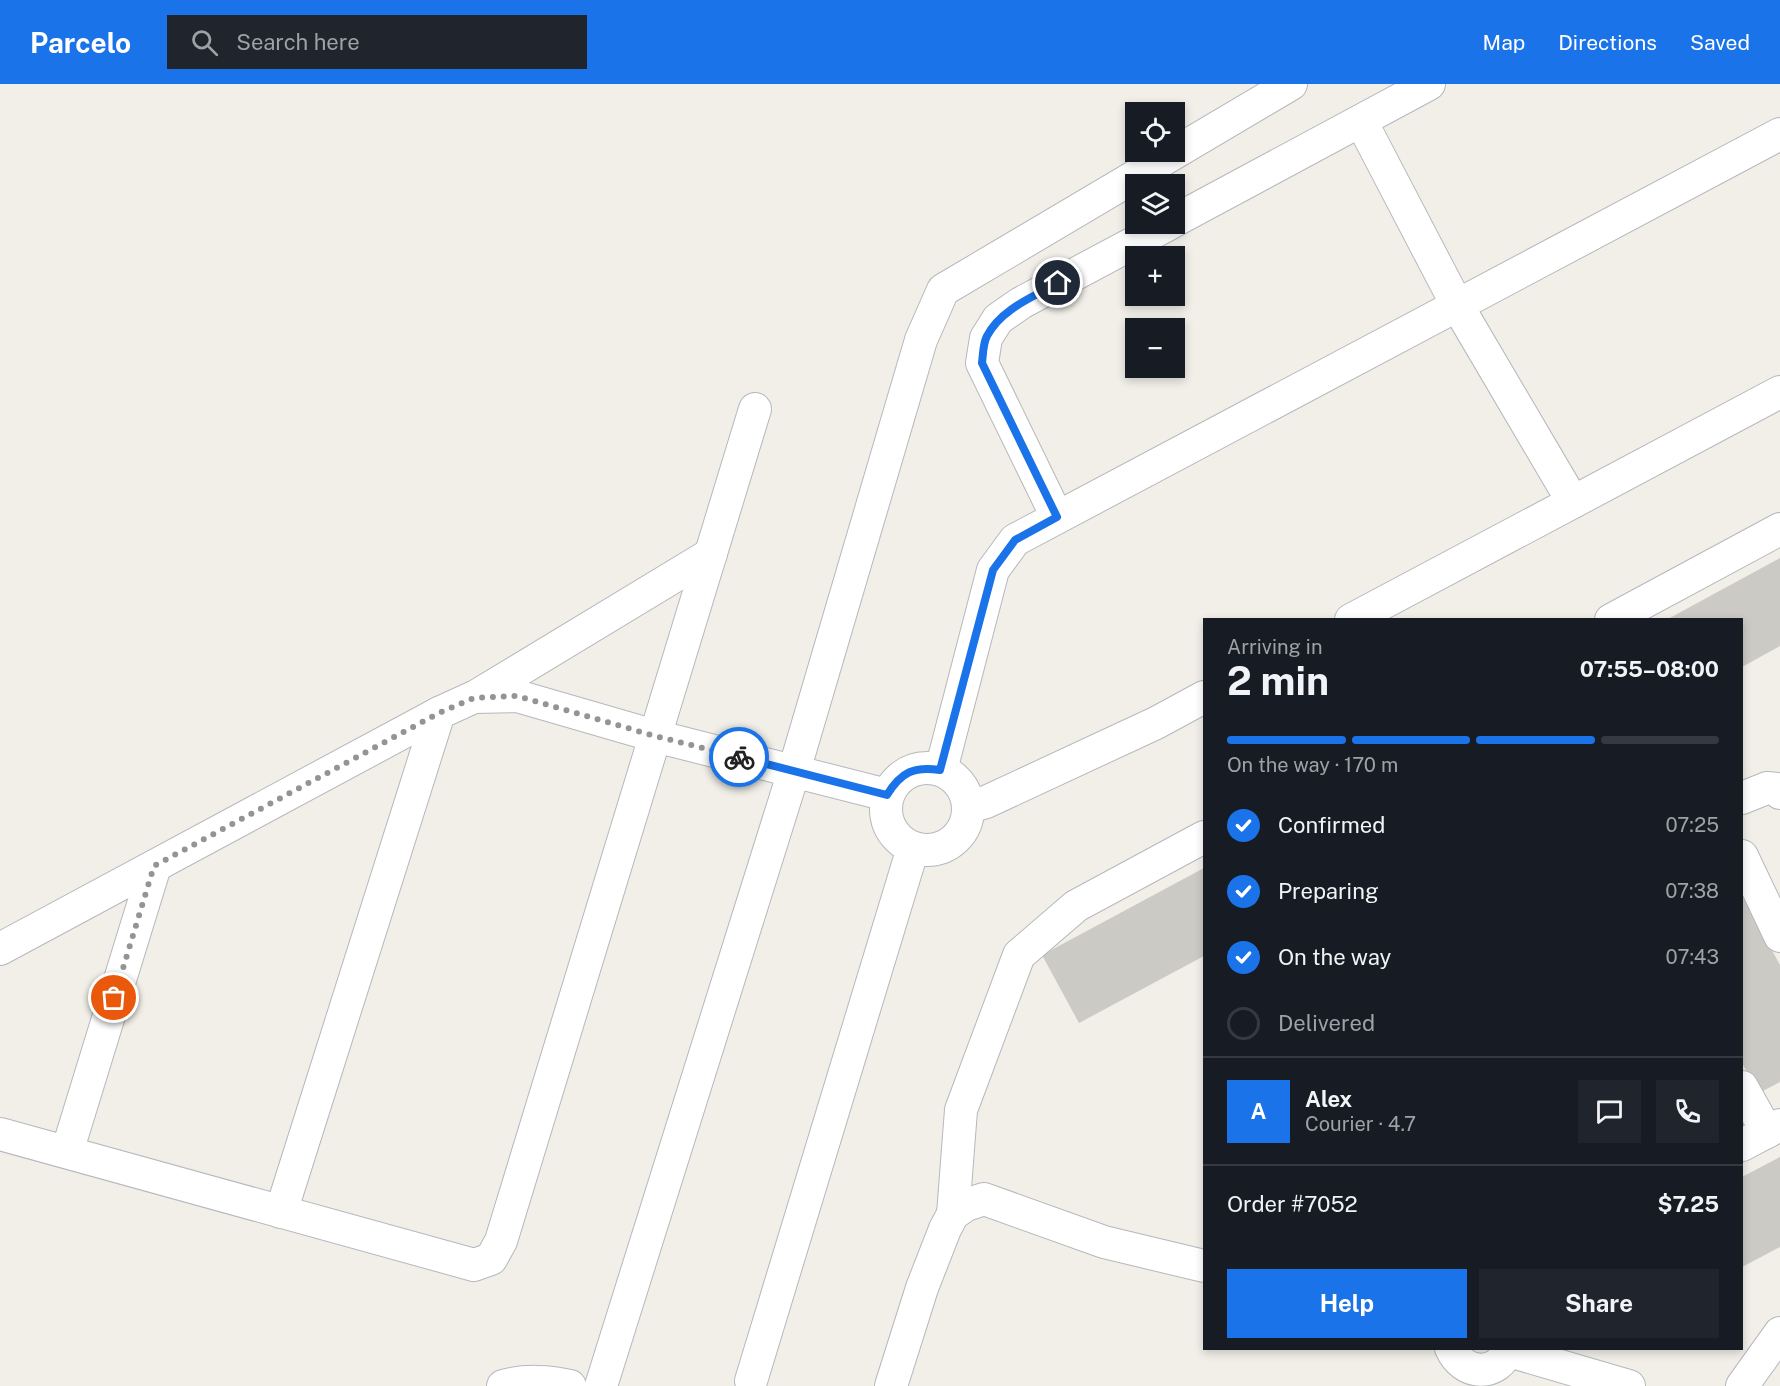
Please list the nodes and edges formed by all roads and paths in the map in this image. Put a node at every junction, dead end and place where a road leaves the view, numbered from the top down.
1 (1291, 84) edge
2 (1429, 84) edge
3 (1361, 121) junction
4 (1780, 134) edge
5 (1185, 214) edge
6 (1150, 234) edge
7 (1457, 305) junction
8 (1780, 393) edge
9 (755, 409) dead end
10 (1573, 502) junction
11 (1057, 517) junction
12 (1780, 529) edge
13 (711, 554) junction
14 (1355, 618) edge
15 (1615, 618) edge
16 (474, 698) junction
17 (1203, 698) edge
18 (439, 713) junction
19 (655, 736) junction
20 (940, 770) junction
21 (794, 771) junction
22 (1780, 793) edge
23 (887, 795) junction
24 (1743, 798) edge
25 (968, 807) junction
26 (1203, 838) edge
27 (913, 848) junction
28 (1743, 858) edge
29 (154, 866) junction
30 (1780, 936) edge
31 (0, 949) edge
32 (1743, 1088) edge
33 (0, 1134) edge
34 (1763, 1134) edge
35 (67, 1152) junction
36 (281, 1212) junction
37 (953, 1214) junction
38 (1203, 1266) edge
39 (1780, 1333) edge
40 (1452, 1350) edge
41 (1509, 1350) edge
42 (1477, 1378) edge
43 (751, 1381) dead end
44 (503, 1386) edge
45 (570, 1386) edge
46 (601, 1386) edge
47 (891, 1386) edge
48 (1629, 1386) edge
49 (1742, 1386) edge

1 - 21 street
2 - 3 street
3 - 5 street
3 - 7 street
4 - 7 street
6 - 11 street
7 - 10 street
7 - 11 street
8 - 10 street
9 - 13 street
10 - 14 street
11 - 20 street
12 - 15 street
13 - 16 street
13 - 19 street
16 - 18 street
16 - 19 street
17 - 25 street
18 - 29 street
18 - 36 street
19 - 21 street
19 - 36 street
20 - 23 street
20 - 25 street
21 - 23 street
21 - 46 street
22 - 24 street
23 - 27 street
25 - 27 street
26 - 37 street
27 - 43 street
28 - 30 street
29 - 31 street
29 - 35 street
32 - 34 street
33 - 35 street
35 - 36 street
37 - 38 street
37 - 47 street
39 - 49 street
40 - 42 street
41 - 42 street
41 - 48 street
44 - 45 street

